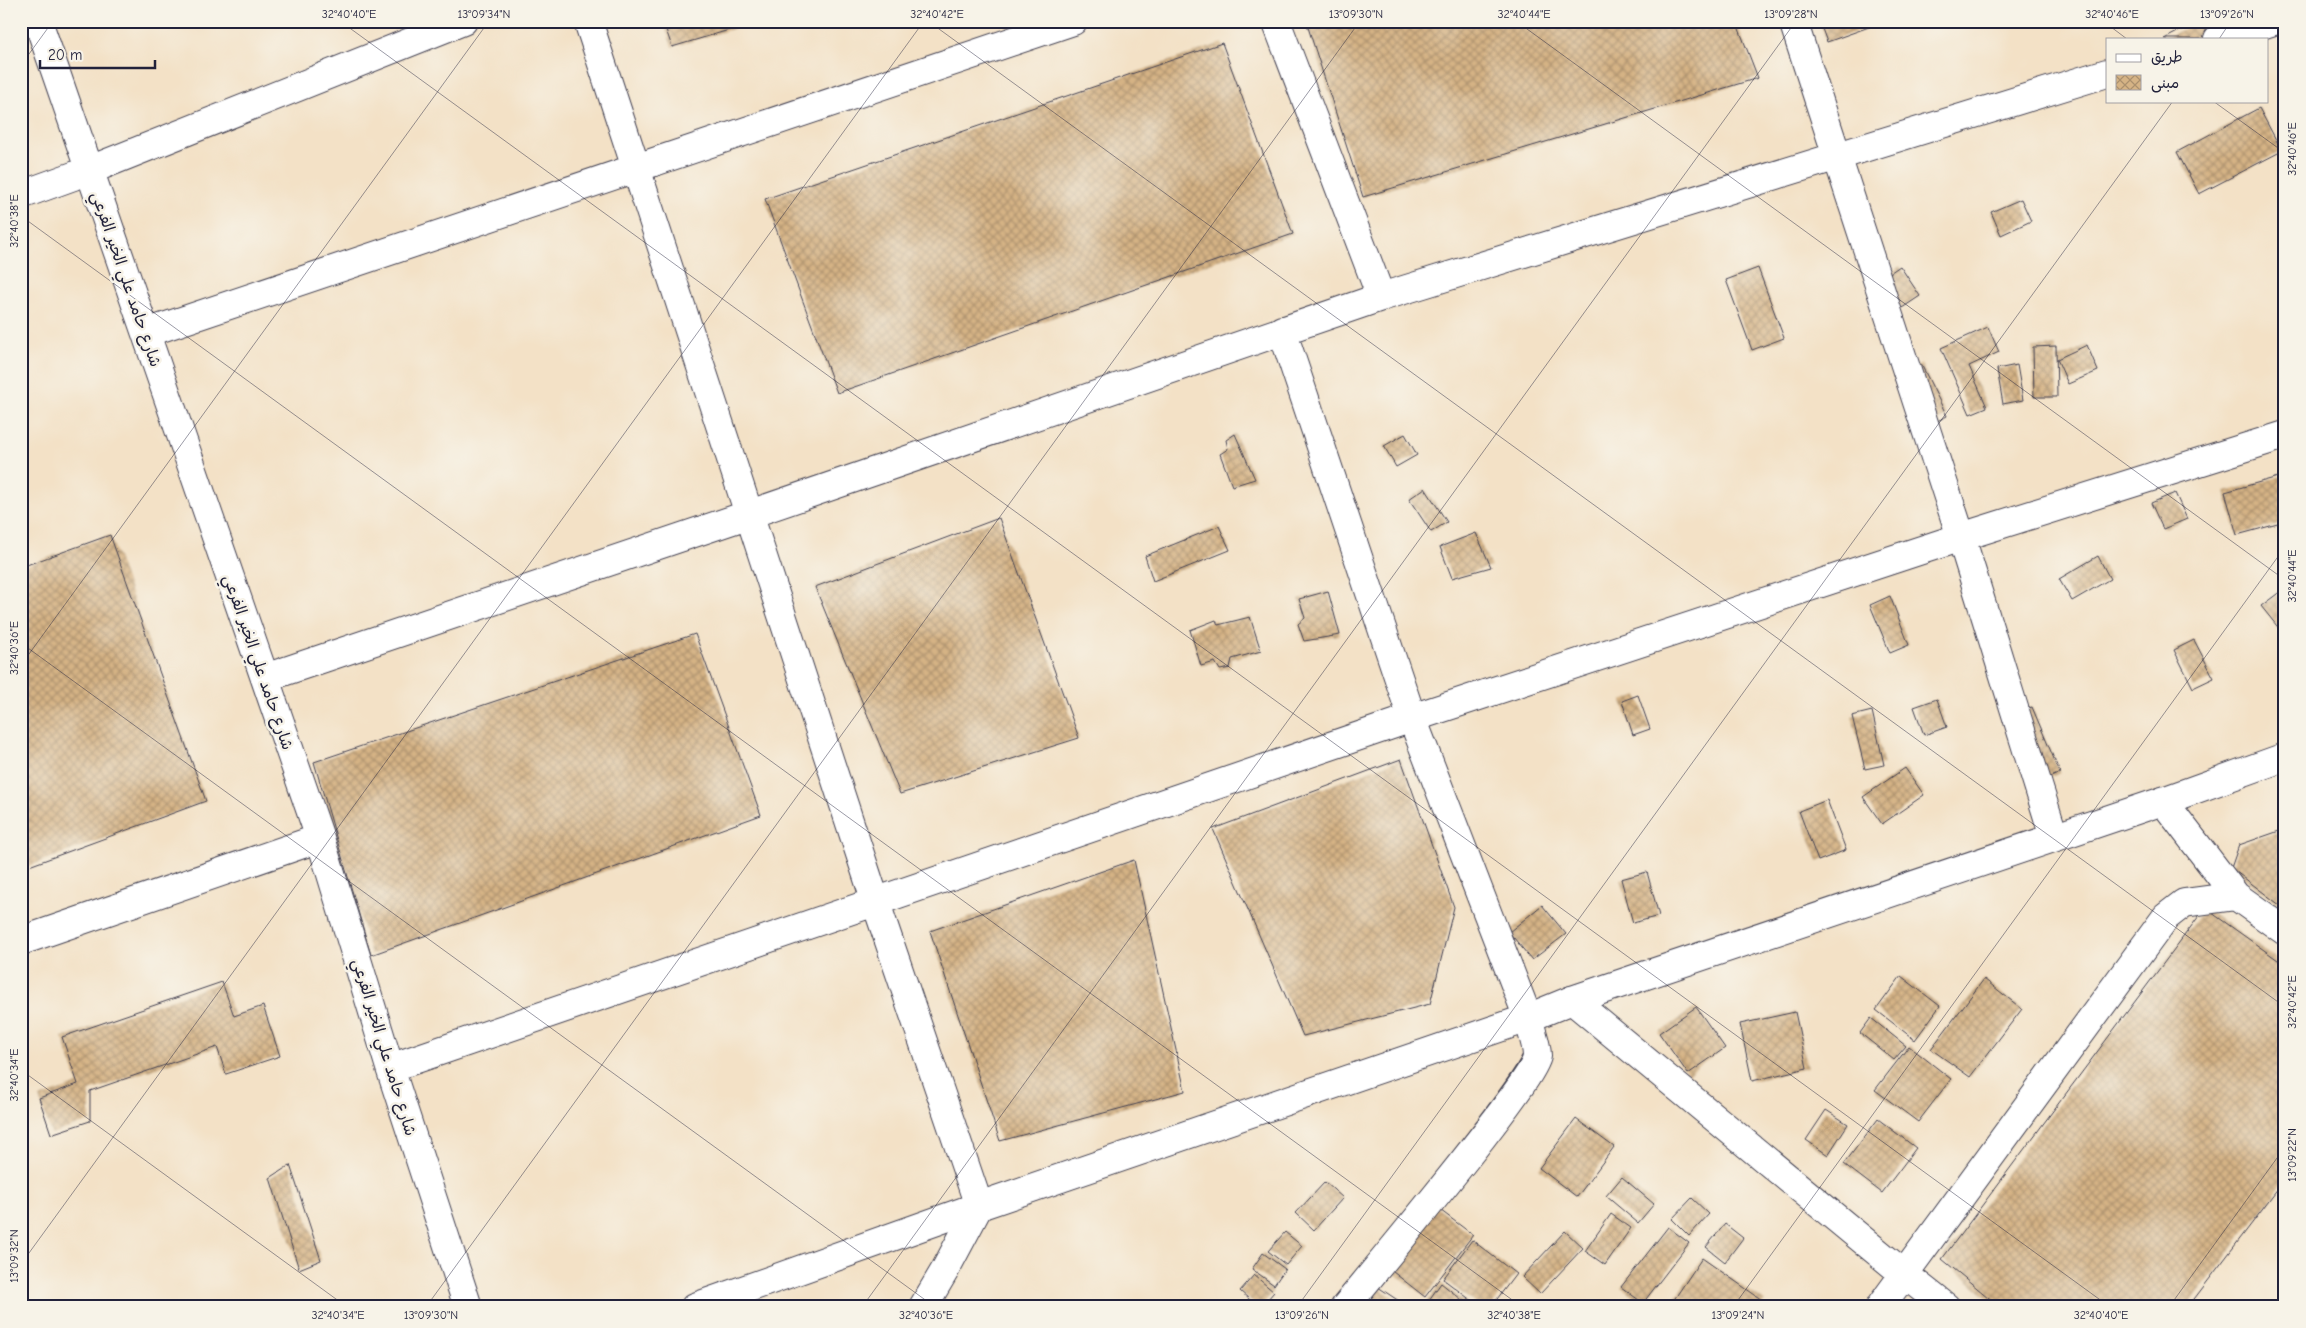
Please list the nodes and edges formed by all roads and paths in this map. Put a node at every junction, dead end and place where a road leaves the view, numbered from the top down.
1 (38, 21) edge
2 (463, 21) edge
3 (588, 21) edge
4 (1073, 21) edge
5 (1276, 21) edge
6 (1793, 21) edge
7 (2274, 21) edge
8 (2221, 38) edge
9 (2106, 73) edge
10 (1837, 157) junction
11 (637, 168) junction
12 (90, 170) junction
13 (21, 195) edge
14 (1381, 297) junction
15 (1282, 330) junction
16 (146, 333) junction
17 (2285, 434) edge
18 (750, 514) junction
19 (1961, 537) junction
20 (265, 678) junction
21 (1412, 718) junction
22 (2285, 757) edge
23 (2163, 801) junction
24 (2054, 837) junction
25 (320, 838) junction
26 (2236, 896) junction
27 (876, 903) junction
28 (2285, 931) edge
29 (21, 941) edge
30 (1572, 1000) junction
31 (1528, 1018) junction
32 (390, 1068) junction
33 (979, 1206) junction
34 (1904, 1274) junction
35 (468, 1307) edge
36 (696, 1307) edge
37 (923, 1307) edge
38 (1345, 1307) edge
39 (1880, 1307) edge
40 (1946, 1307) edge

1 - 12 street, شارع حامد علي الخير الفرعي
2 - 12 street
3 - 11 street
4 - 11 street
5 - 14 street
6 - 10 street
7 - 8 street
9 - 10 street
10 - 14 street
10 - 19 street
11 - 16 street
11 - 18 street
12 - 13 street
12 - 16 street, شارع حامد علي الخير الفرعي
14 - 15 street
15 - 18 street
15 - 21 street
16 - 20 street, شارع حامد علي الخير الفرعي
17 - 19 street
18 - 20 street
18 - 27 street
19 - 21 street
19 - 24 street
20 - 25 street, شارع حامد علي الخير الفرعي
21 - 27 street
21 - 31 street
22 - 23 street
23 - 24 street
23 - 26 street
24 - 30 street
25 - 29 street
25 - 32 street, شارع حامد علي الخير الفرعي
26 - 28 street
26 - 34 street
27 - 32 street
27 - 33 street
30 - 31 street
30 - 34 street
31 - 33 street
31 - 38 street
32 - 35 street, شارع حامد علي الخير الفرعي
33 - 36 street
33 - 37 street
34 - 39 street
34 - 40 street

